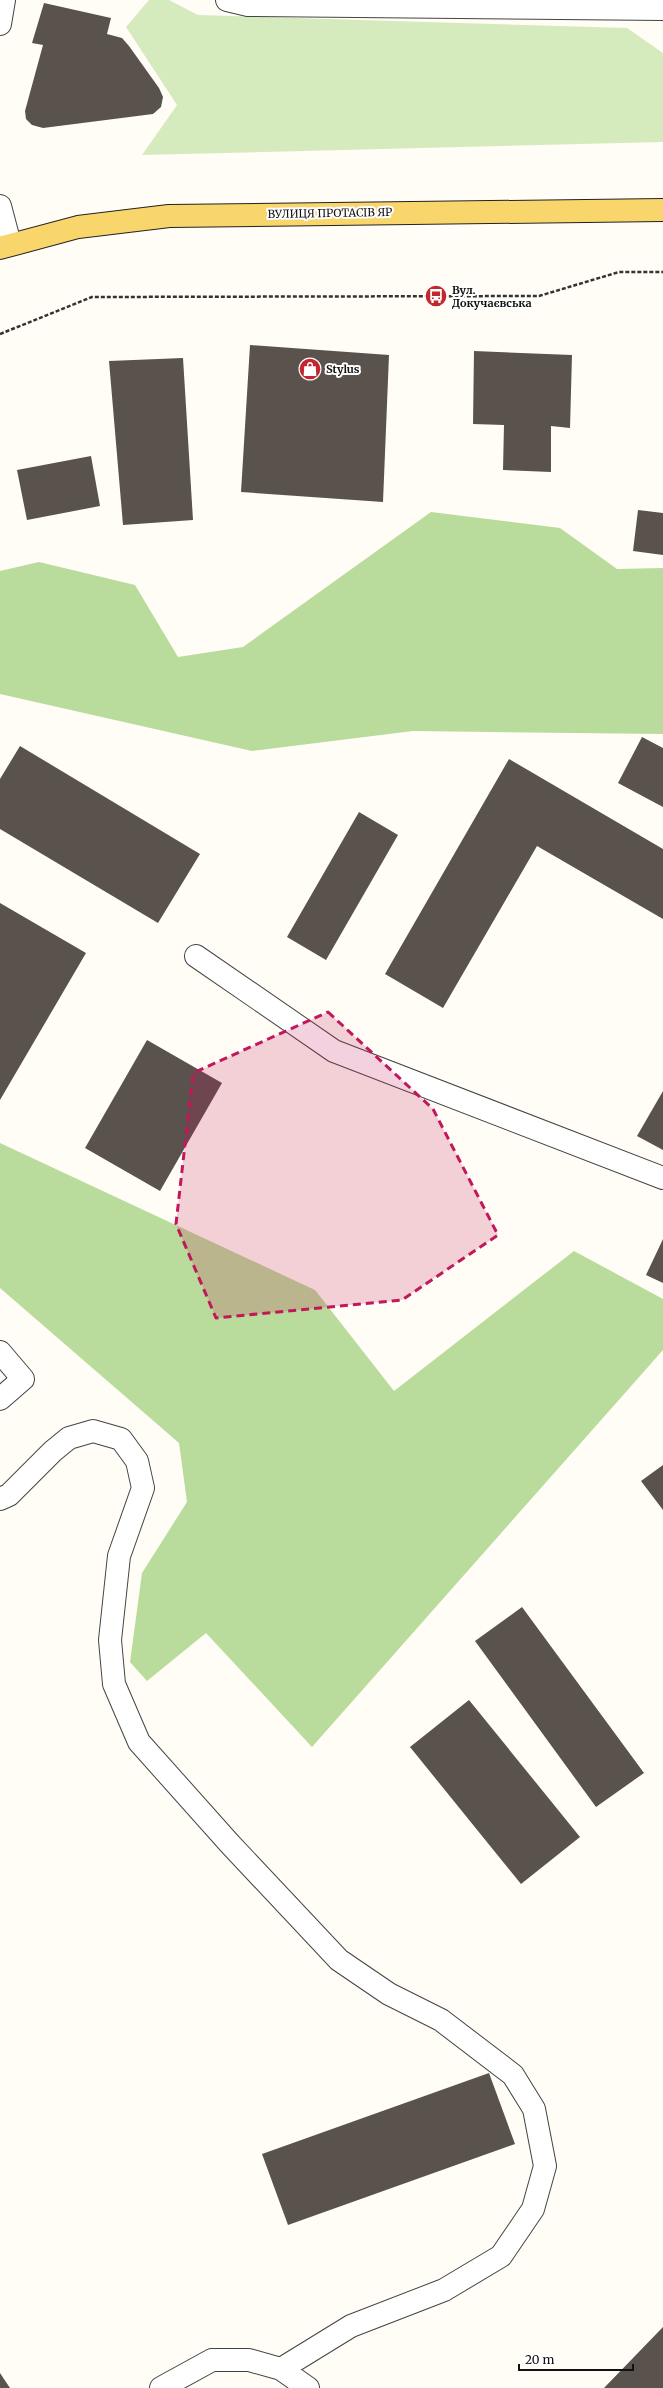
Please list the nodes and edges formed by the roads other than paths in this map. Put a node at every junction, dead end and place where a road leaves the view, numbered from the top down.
1 (4, 0) edge
2 (227, 0) edge
3 (653, 9) edge
4 (0, 24) edge
5 (663, 24) edge
6 (0, 206) edge
7 (663, 210) edge
8 (5, 246) edge
9 (196, 956) dead end
10 (663, 1178) edge
11 (0, 1352) edge
12 (0, 1398) edge
13 (0, 1499) edge
14 (281, 2369) junction
15 (161, 2388) edge
16 (308, 2388) edge

1 - 4 street
2 - 3 street
3 - 5 street
6 - 8 street
7 - 8 main road, ВУЛИЦЯ ПРОТАСІВ ЯР
9 - 10 street
11 - 12 street
13 - 14 street
14 - 15 street
14 - 16 street

